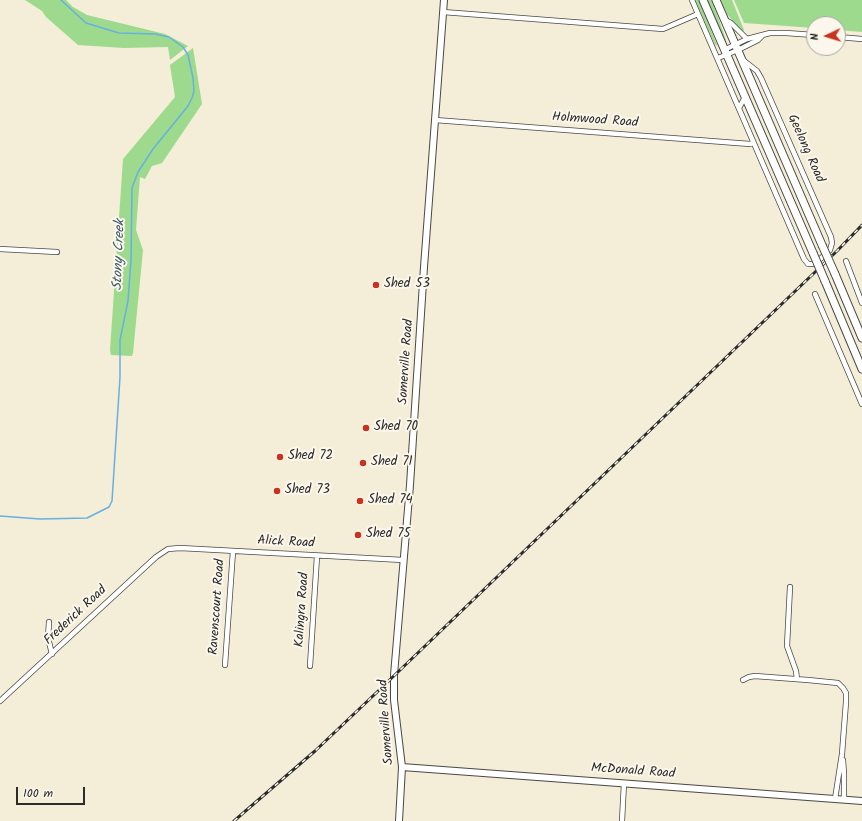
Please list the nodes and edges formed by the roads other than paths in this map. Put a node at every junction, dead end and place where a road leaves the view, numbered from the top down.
1 (444, 0) edge
2 (692, 0) edge
3 (703, 0) edge
4 (716, 0) edge
5 (443, 12) junction
6 (698, 14) junction
7 (725, 20) junction
8 (806, 35) edge
9 (762, 36) junction
10 (846, 38) edge
11 (747, 39) junction
12 (862, 39) edge
13 (737, 47) junction
14 (725, 52) junction
15 (718, 58) junction
16 (742, 59) junction
17 (745, 97) junction
18 (739, 108) junction
19 (435, 120) junction
20 (753, 143) junction
21 (0, 249) edge
22 (57, 252) dead end
23 (846, 261) dead end
24 (815, 294) dead end
25 (862, 303) edge
26 (862, 338) edge
27 (862, 370) edge
28 (862, 404) edge
29 (168, 549) joint
30 (233, 551) junction
31 (317, 556) junction
32 (403, 560) junction
33 (790, 587) dead end
34 (50, 622) dead end
35 (52, 654) junction
36 (225, 665) dead end
37 (310, 666) dead end
38 (797, 679) junction
39 (743, 680) dead end
40 (0, 701) edge
41 (842, 754) junction
42 (402, 767) junction
43 (624, 783) junction
44 (835, 799) junction
45 (844, 800) junction
46 (862, 801) edge
47 (399, 821) edge
48 (622, 821) edge

1 - 5 main road, Somerville Road
2 - 6 street, Geelong Road
3 - 14 highway
4 - 7 highway, Geelong Road
5 - 6 street
5 - 19 main road, Somerville Road
6 - 15 street, Geelong Road
7 - 11 street
7 - 13 highway, Geelong Road
8 - 9 street
9 - 11 street
9 - 13 street
10 - 12 street
11 - 13 street
13 - 14 street
13 - 16 highway, Geelong Road
14 - 15 street
14 - 17 highway
15 - 18 street, Geelong Road
16 - 20 street, Geelong Road
16 - 26 highway, Geelong Road, bridge
17 - 18 street
17 - 27 highway, bridge
18 - 20 street, Geelong Road
19 - 20 street, Holmwood Road
19 - 32 main road, Somerville Road
21 - 22 street
23 - 25 street
24 - 28 street
29 - 30 street, Alick Road
29 - 35 street, Frederick Road
30 - 31 street, Alick Road
30 - 36 street, Ravenscourt Road
31 - 32 street, Alick Road
31 - 37 street, Kalingra Road
32 - 42 main road, Somerville Road
33 - 38 street
34 - 35 street
35 - 40 street, Frederick Road
38 - 39 street
38 - 41 street
41 - 44 street
41 - 45 street
42 - 43 main road, McDonald Road
42 - 47 main road, Somerville Road
43 - 44 main road, McDonald Road
43 - 48 street
44 - 45 main road, McDonald Road
45 - 46 main road, McDonald Road

